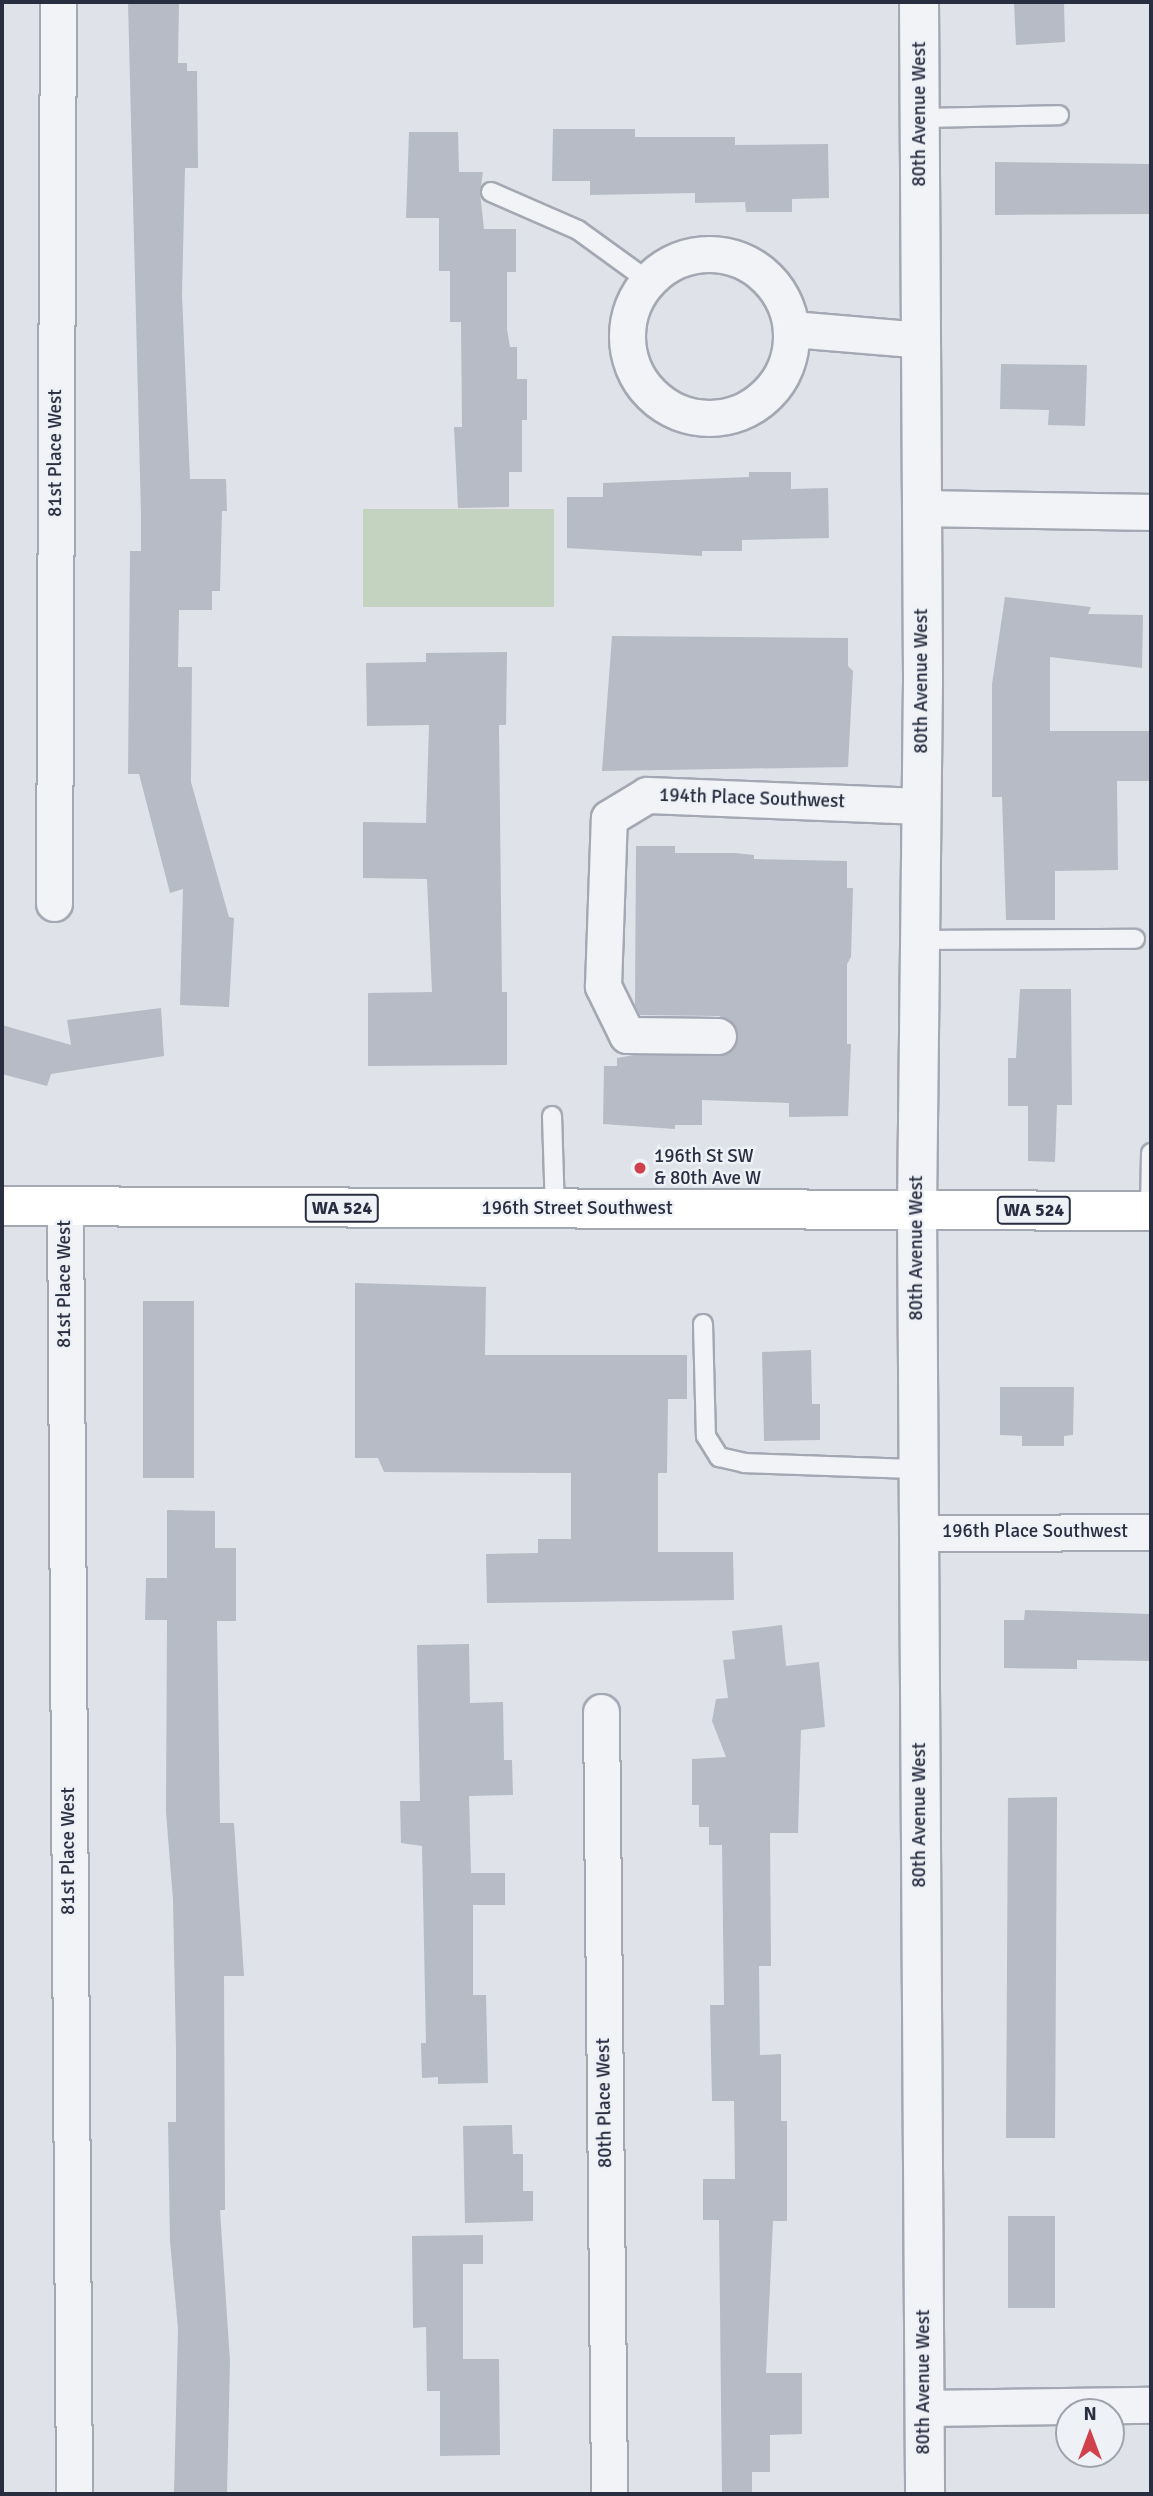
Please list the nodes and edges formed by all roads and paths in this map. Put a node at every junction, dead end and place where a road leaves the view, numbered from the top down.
1 (58, 2) edge
2 (919, 2) edge
3 (1059, 115) dead end
4 (920, 118) junction
5 (491, 192) dead end
6 (647, 280) junction
7 (792, 329) junction
8 (922, 340) junction
9 (922, 508) junction
10 (1151, 512) edge
11 (922, 806) junction
12 (54, 904) dead end
13 (1135, 939) dead end
14 (920, 940) junction
15 (718, 1036) dead end
16 (552, 1116) dead end
17 (1151, 1153) edge
18 (2, 1206) edge
19 (65, 1207) junction
20 (555, 1209) junction
21 (917, 1210) junction
22 (1151, 1211) edge
23 (703, 1324) dead end
24 (918, 1469) junction
25 (1151, 1532) edge
26 (919, 1533) junction
27 (601, 1712) dead end
28 (1151, 2405) edge
29 (924, 2408) junction
30 (74, 2494) edge
31 (609, 2494) edge
32 (925, 2494) edge

1 - 12 street, 81st Place West
2 - 4 street, 80th Avenue West
3 - 4 lane
4 - 8 street, 80th Avenue West
5 - 6 lane
6 - 7 street
6 - 7 street
7 - 8 street
8 - 9 street, 80th Avenue West
9 - 10 street
9 - 11 street, 80th Avenue West
11 - 14 street, 80th Avenue West
11 - 15 street, 194th Place Southwest
13 - 14 lane
14 - 21 street, 80th Avenue West
16 - 20 lane
17 - 22 lane
18 - 19 main road, 196th Street Southwest / WA 524
19 - 20 main road, 196th Street Southwest / WA 524
19 - 30 street, 81st Place West
20 - 21 main road, 196th Street Southwest / WA 524
21 - 22 main road, 196th Street Southwest / WA 524
21 - 24 street, 80th Avenue West
23 - 24 lane
24 - 26 street, 80th Avenue West
25 - 26 street, 196th Place Southwest
26 - 29 street, 80th Avenue West
27 - 31 street, 80th Place West
28 - 29 street
29 - 32 street, 80th Avenue West

